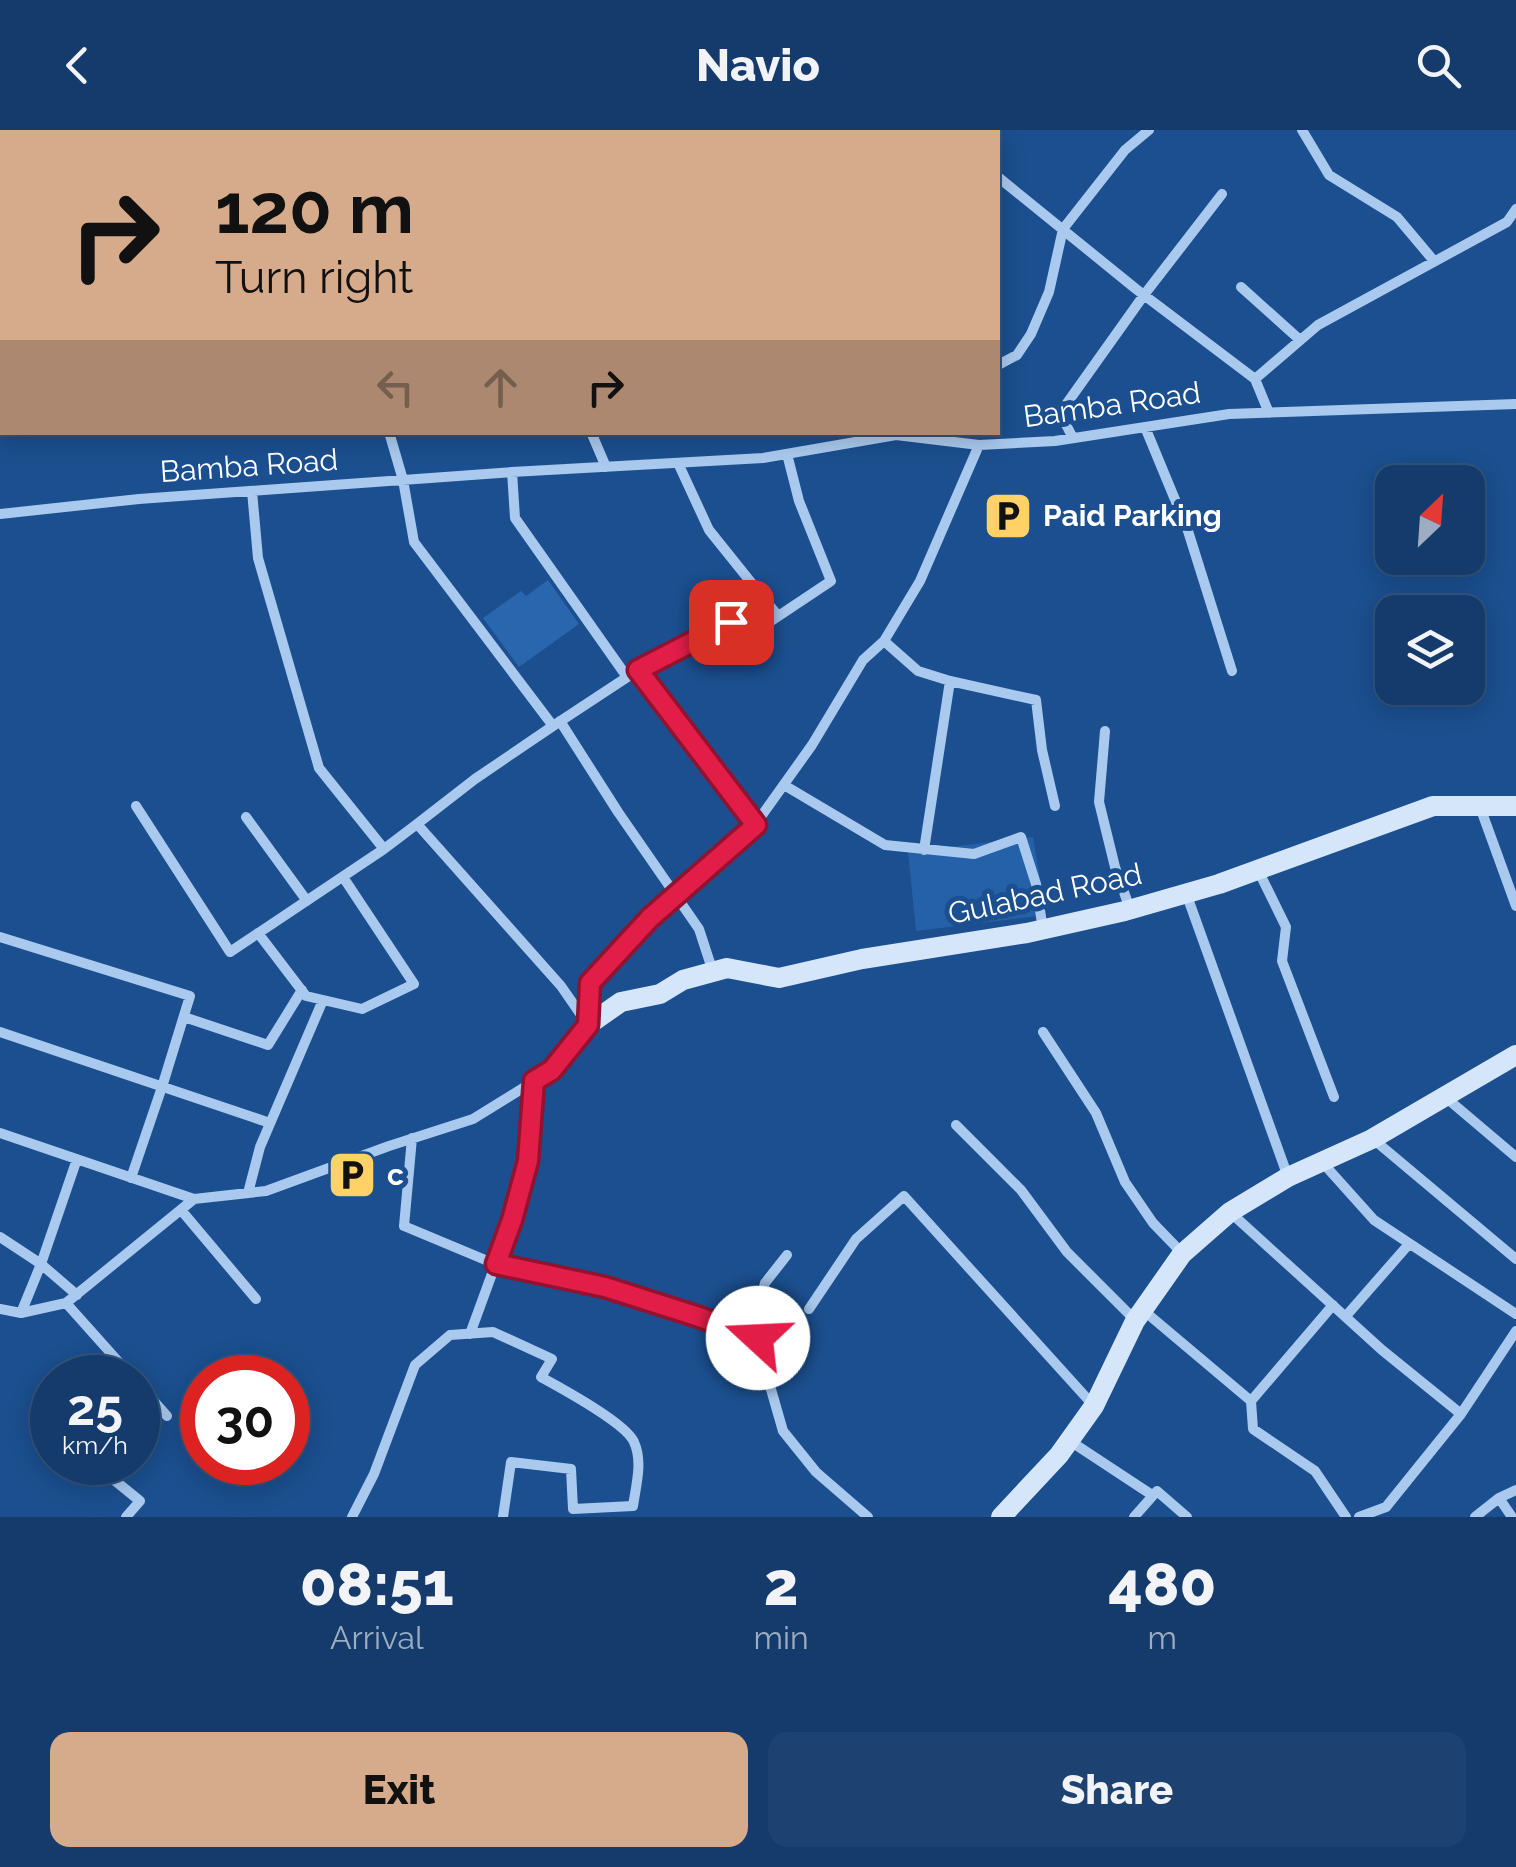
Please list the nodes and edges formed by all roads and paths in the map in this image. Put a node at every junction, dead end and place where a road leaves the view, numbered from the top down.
1 (1149, 130) edge
2 (1302, 130) edge
3 (1000, 179) edge
4 (1222, 194) dead end
5 (1516, 208) edge
6 (1063, 230) junction
7 (1434, 261) junction
8 (1241, 287) dead end
9 (1144, 295) junction
10 (1300, 340) junction
11 (1000, 364) edge
12 (1255, 379) junction
13 (1516, 404) edge
14 (1269, 413) junction
15 (1145, 427) junction
16 (390, 435) edge
17 (592, 435) edge
18 (891, 435) edge
19 (913, 435) edge
20 (1073, 438) junction
21 (979, 445) junction
22 (787, 454) junction
23 (678, 463) junction
24 (606, 467) junction
25 (512, 472) junction
26 (403, 480) junction
27 (252, 490) junction
28 (0, 514) edge
29 (778, 616) junction
30 (884, 641) junction
31 (1232, 671) dead end
32 (632, 674) junction
33 (950, 681) junction
34 (556, 724) junction
35 (1105, 731) dead end
36 (784, 784) junction
37 (136, 806) dead end
38 (1055, 806) dead end
39 (1480, 806) junction
40 (1516, 806) edge
41 (246, 817) dead end
42 (417, 824) junction
43 (756, 825) junction
44 (384, 849) junction
45 (924, 850) junction
46 (1258, 870) junction
47 (343, 876) junction
48 (1186, 893) junction
49 (676, 895) junction
50 (307, 901) junction
51 (1516, 906) edge
52 (1130, 909) junction
53 (1043, 930) junction
54 (258, 933) junction
55 (0, 936) edge
56 (713, 972) junction
57 (302, 990) junction
58 (323, 1000) junction
59 (184, 1017) junction
60 (588, 1025) junction
61 (0, 1032) edge
62 (1042, 1032) dead end
63 (1512, 1062) edge
64 (534, 1081) junction
65 (162, 1087) junction
66 (1444, 1096) junction
67 (1334, 1097) dead end
68 (270, 1123) junction
69 (956, 1125) dead end
70 (0, 1133) edge
71 (412, 1138) junction
72 (1372, 1139) junction
73 (1516, 1157) edge
74 (77, 1160) junction
75 (1322, 1161) junction
76 (1288, 1177) junction
77 (131, 1178) junction
78 (248, 1193) junction
79 (194, 1200) junction
80 (181, 1210) junction
81 (1230, 1212) junction
82 (0, 1237) edge
83 (1410, 1244) junction
84 (1182, 1254) junction
85 (788, 1255) dead end
86 (1516, 1259) edge
87 (41, 1264) junction
88 (496, 1264) junction
89 (77, 1296) junction
90 (256, 1300) dead end
91 (66, 1302) junction
92 (1334, 1304) junction
93 (0, 1309) edge
94 (809, 1309) dead end
95 (21, 1314) junction
96 (1516, 1314) edge
97 (1139, 1315) junction
98 (1346, 1316) junction
99 (1516, 1331) edge
100 (470, 1334) junction
101 (758, 1338) junction
102 (113, 1355) edge
103 (1251, 1400) junction
104 (1094, 1406) junction
105 (160, 1408) edge
106 (1461, 1414) junction
107 (167, 1416) dead end
108 (1070, 1440) junction
109 (120, 1485) edge
110 (1516, 1490) edge
111 (1152, 1496) junction
112 (1499, 1498) junction
113 (1012, 1513) edge
114 (126, 1517) edge
115 (352, 1517) edge
116 (503, 1517) edge
117 (868, 1517) edge
118 (1134, 1517) edge
119 (1187, 1517) edge
120 (1346, 1517) edge
121 (1359, 1517) edge
122 (1475, 1517) edge
123 (1512, 1517) edge

1 - 6 street
2 - 7 street
3 - 6 street
4 - 9 street
5 - 7 street
6 - 9 street
6 - 11 street
7 - 10 street
8 - 10 street
9 - 12 street
9 - 20 street
10 - 12 street
12 - 14 street
13 - 14 street, Bamba Road
14 - 15 street, Bamba Road
15 - 20 street, Bamba Road
15 - 31 street
16 - 26 street
17 - 24 street
18 - 22 street, Bamba Road
19 - 21 street, Bamba Road
20 - 21 street, Bamba Road
21 - 30 street
22 - 23 street, Bamba Road
22 - 29 street
23 - 24 street, Bamba Road
23 - 29 street
24 - 25 street, Bamba Road
25 - 26 street, Bamba Road
25 - 32 street
26 - 27 street, Bamba Road
26 - 34 street
27 - 28 street, Bamba Road
27 - 44 street
29 - 32 street
30 - 33 street
30 - 36 street
32 - 34 street
32 - 43 street
33 - 38 street
33 - 45 street
34 - 42 street
34 - 49 street
35 - 52 street
36 - 43 street
36 - 45 street
37 - 54 street
39 - 40 street, Gulabad Road
39 - 46 street, Gulabad Road
39 - 51 street
41 - 50 street
42 - 44 street
42 - 60 street
43 - 49 street
44 - 47 street
45 - 53 street
46 - 48 street, Gulabad Road
46 - 67 street
47 - 50 street
47 - 58 street
48 - 52 street, Gulabad Road
48 - 76 street
49 - 56 street
49 - 60 street
50 - 54 street
52 - 53 street, Gulabad Road
53 - 56 street, Gulabad Road
54 - 57 street
55 - 59 street
56 - 60 street, Gulabad Road
57 - 58 street
57 - 59 street
58 - 68 street
59 - 65 street
60 - 64 street
61 - 65 street
62 - 84 street
63 - 66 street
64 - 71 street
64 - 88 street
65 - 68 street
65 - 77 street
66 - 72 street
66 - 73 street
68 - 78 street
69 - 97 street
70 - 74 street
71 - 78 street
71 - 88 street
72 - 75 street
72 - 86 street
74 - 77 street
74 - 87 street
75 - 76 street
75 - 83 street
76 - 81 street
77 - 79 street
78 - 79 street
79 - 80 street
80 - 89 street
80 - 90 street
81 - 84 street
81 - 92 street
82 - 87 street
83 - 96 street
83 - 98 street
84 - 97 street
85 - 101 street
87 - 89 street
87 - 95 street
88 - 100 street
88 - 101 street
89 - 91 street
91 - 95 street
91 - 102 street
92 - 98 street
92 - 103 street
93 - 95 street
94 - 104 street
97 - 103 street
97 - 104 street
98 - 106 street
99 - 106 street
100 - 115 street
100 - 116 street
101 - 117 street
103 - 120 street
104 - 108 street
105 - 107 street
106 - 121 street
108 - 111 street
108 - 113 street
109 - 114 street
110 - 112 street
111 - 118 street
111 - 119 street
112 - 122 street
112 - 123 street

